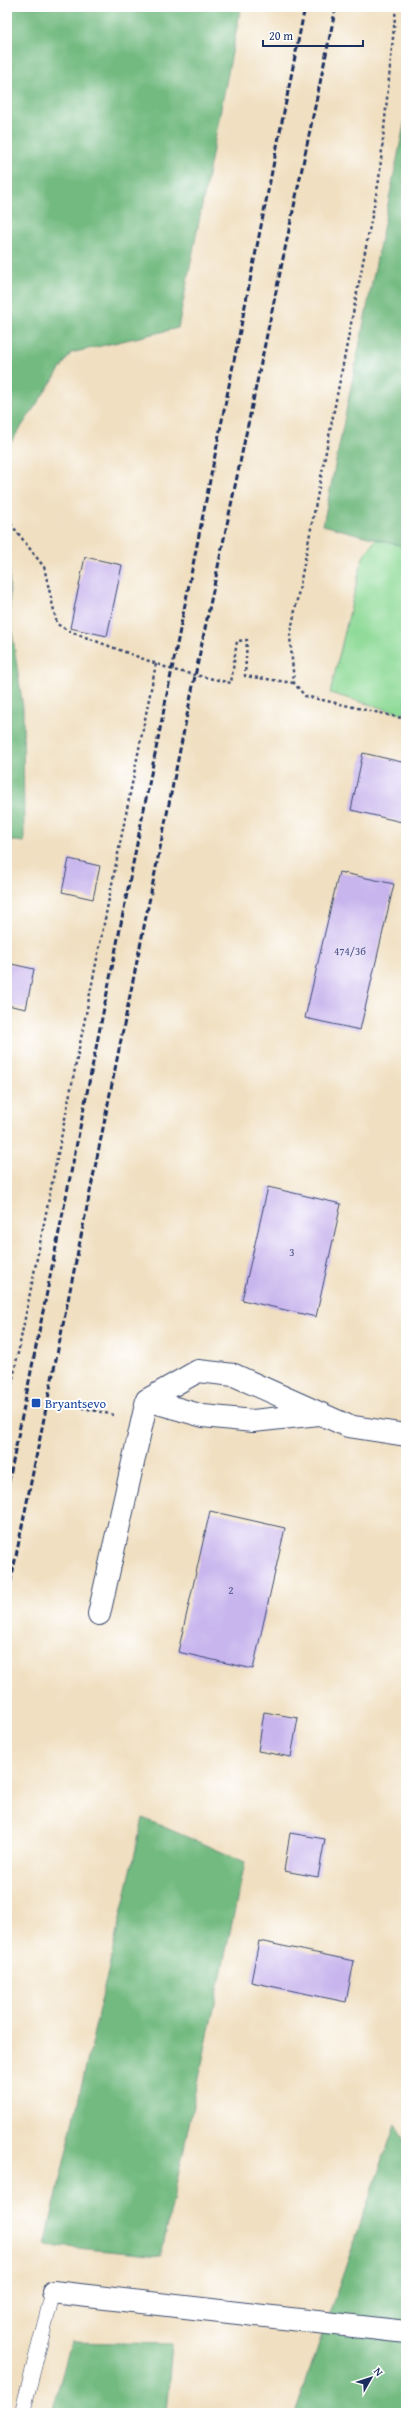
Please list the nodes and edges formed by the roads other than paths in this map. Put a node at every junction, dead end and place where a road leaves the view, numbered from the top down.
1 (147, 1400) junction
2 (320, 1414) junction
3 (406, 1434) edge
4 (99, 1614) dead end
5 (53, 2292) joint
6 (406, 2332) edge
7 (22, 2413) edge

1 - 2 street
1 - 2 street
1 - 4 street
2 - 3 street
5 - 6 street
5 - 7 lane

